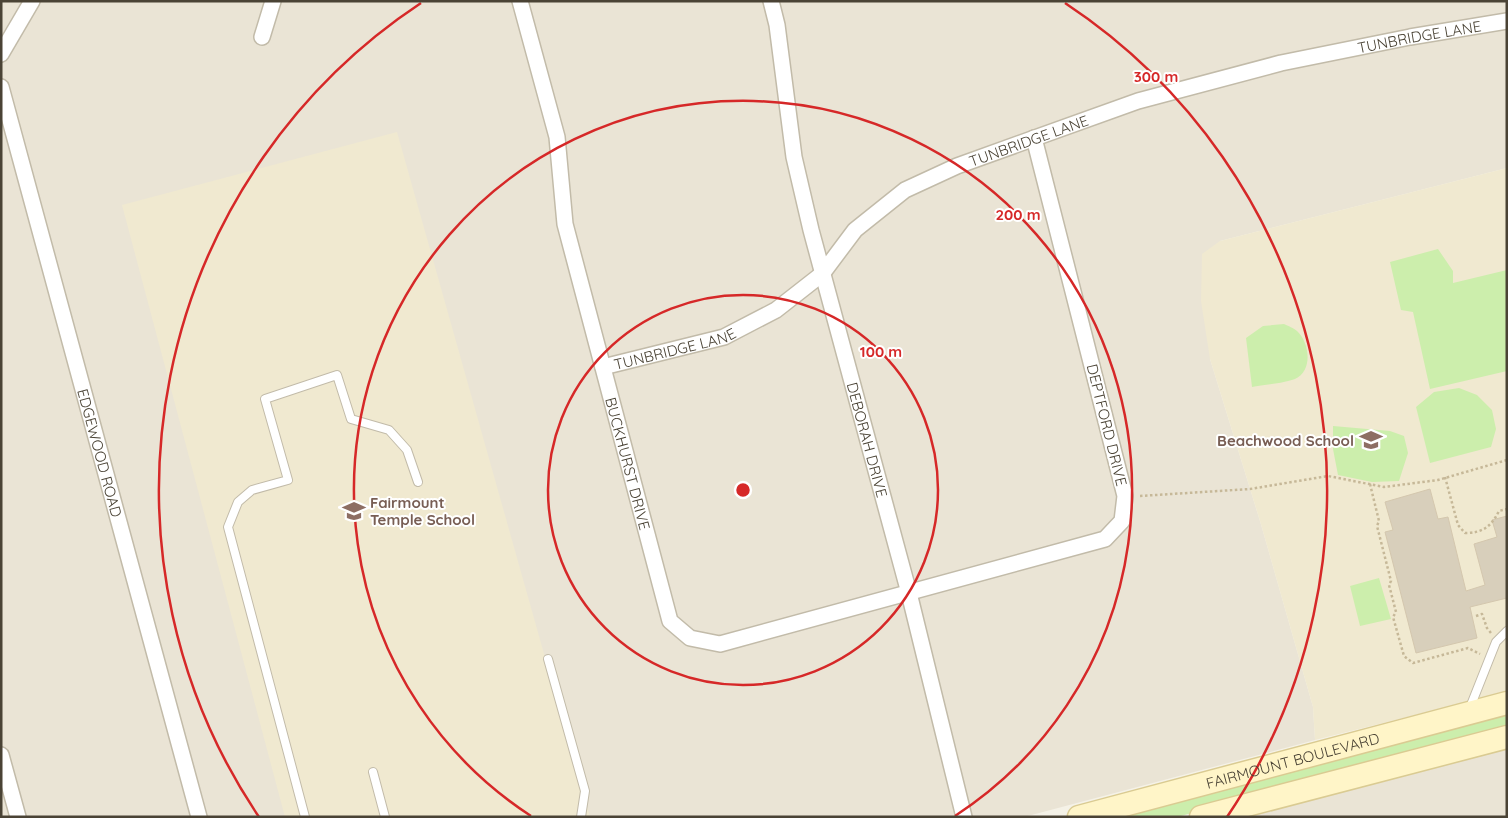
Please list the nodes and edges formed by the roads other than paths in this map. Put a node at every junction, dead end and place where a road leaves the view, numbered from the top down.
1 (32, 1) edge
2 (273, 1) edge
3 (520, 1) edge
4 (771, 1) edge
5 (1507, 21) edge
6 (262, 37) dead end
7 (1, 54) edge
8 (1, 87) edge
9 (1034, 138) junction
10 (822, 274) junction
11 (603, 367) junction
12 (418, 482) dead end
13 (909, 593) junction
14 (1507, 631) edge
15 (548, 659) dead end
16 (1507, 703) edge
17 (1468, 713) junction
18 (1507, 737) edge
19 (1, 755) edge
20 (373, 772) dead end
21 (7, 799) edge
22 (1088, 816) edge
23 (18, 817) edge
24 (199, 817) edge
25 (305, 817) edge
26 (385, 817) edge
27 (580, 817) edge
28 (964, 817) edge
29 (1202, 817) edge

1 - 7 street
2 - 6 street
3 - 11 street, BUCKHURST DRIVE
4 - 10 street, DEBORAH DRIVE
5 - 9 street, TUNBRIDGE LANE
8 - 24 street, EDGEWOOD ROAD
9 - 10 street, TUNBRIDGE LANE
9 - 13 street, DEPTFORD DRIVE
10 - 11 street, TUNBRIDGE LANE
10 - 13 street, DEBORAH DRIVE
11 - 13 street, BUCKHURST DRIVE
12 - 25 lane
13 - 28 street, DEBORAH DRIVE
14 - 17 lane
15 - 27 lane
16 - 17 main road, FAIRMOUNT BOULEVARD
17 - 22 main road, FAIRMOUNT BOULEVARD
18 - 29 main road, FAIRMOUNT BOULEVARD
19 - 21 street
20 - 26 lane
21 - 23 street

